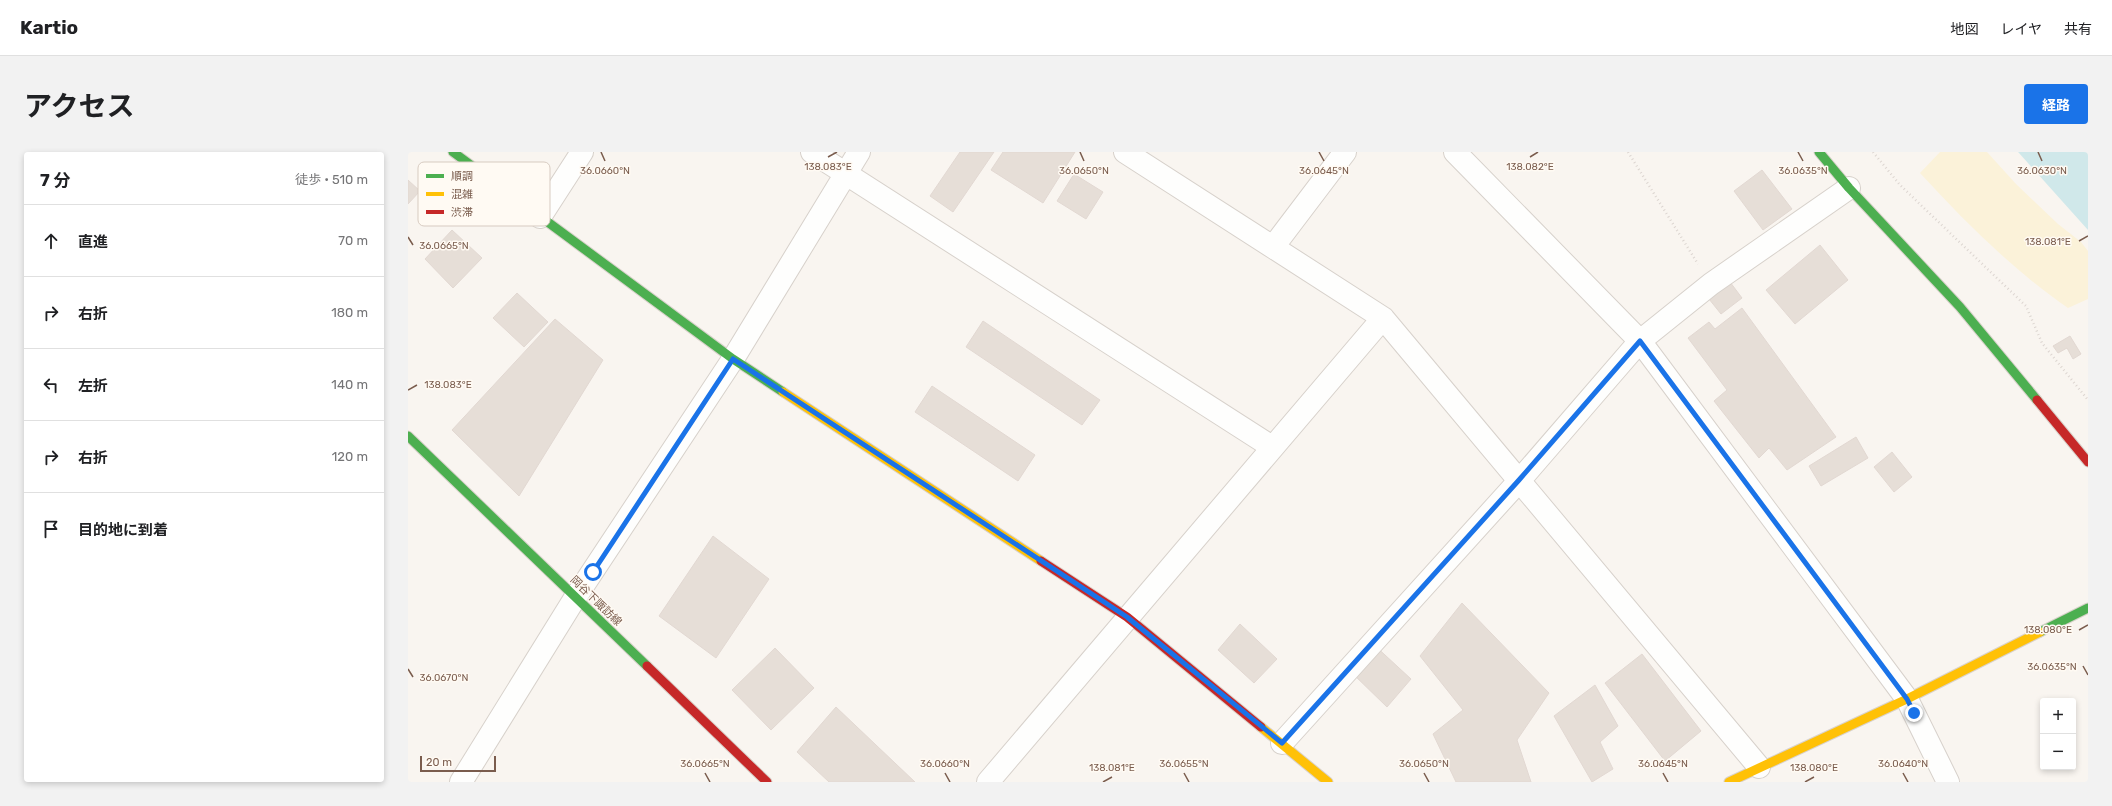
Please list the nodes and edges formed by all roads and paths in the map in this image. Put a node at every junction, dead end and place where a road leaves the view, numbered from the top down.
1 (453, 152) edge
2 (582, 152) edge
3 (812, 152) edge
4 (858, 152) edge
5 (1125, 152) edge
6 (1345, 152) edge
7 (1455, 152) edge
8 (1628, 152) edge
9 (1819, 152) edge
10 (1873, 152) edge
11 (466, 162) edge
12 (845, 173) junction
13 (1849, 188) junction
14 (550, 202) edge
15 (550, 224) edge
16 (1273, 247) junction
17 (1711, 284) junction
18 (1383, 318) junction
19 (1640, 341) junction
20 (733, 359) junction
21 (2088, 400) edge
22 (408, 436) edge
23 (1272, 447) junction
24 (2088, 462) edge
25 (1519, 480) junction
26 (575, 598) junction
27 (2088, 608) edge
28 (1127, 617) junction
29 (1907, 699) junction
30 (1282, 743) junction
31 (1759, 768) junction
32 (461, 782) edge
33 (767, 782) edge
34 (988, 782) edge
35 (1328, 782) edge
36 (1729, 782) edge
37 (1948, 782) edge

1 - 11 street
2 - 14 street
3 - 12 street
4 - 12 street
5 - 16 street
6 - 16 street
7 - 19 street
8 - 17 path
9 - 13 street
10 - 21 path
12 - 20 street
12 - 23 street
13 - 17 street
13 - 24 street
15 - 20 street
16 - 18 street
17 - 19 street
18 - 23 street
18 - 25 street
19 - 25 street
19 - 29 street
20 - 26 street
20 - 28 street
22 - 26 street, 岡谷下諏訪線
23 - 28 street
25 - 30 street
25 - 31 street
26 - 32 street
26 - 33 street, 岡谷下諏訪線
27 - 29 street
28 - 30 street
28 - 34 street
29 - 31 street
29 - 37 street
30 - 35 street
31 - 36 street

